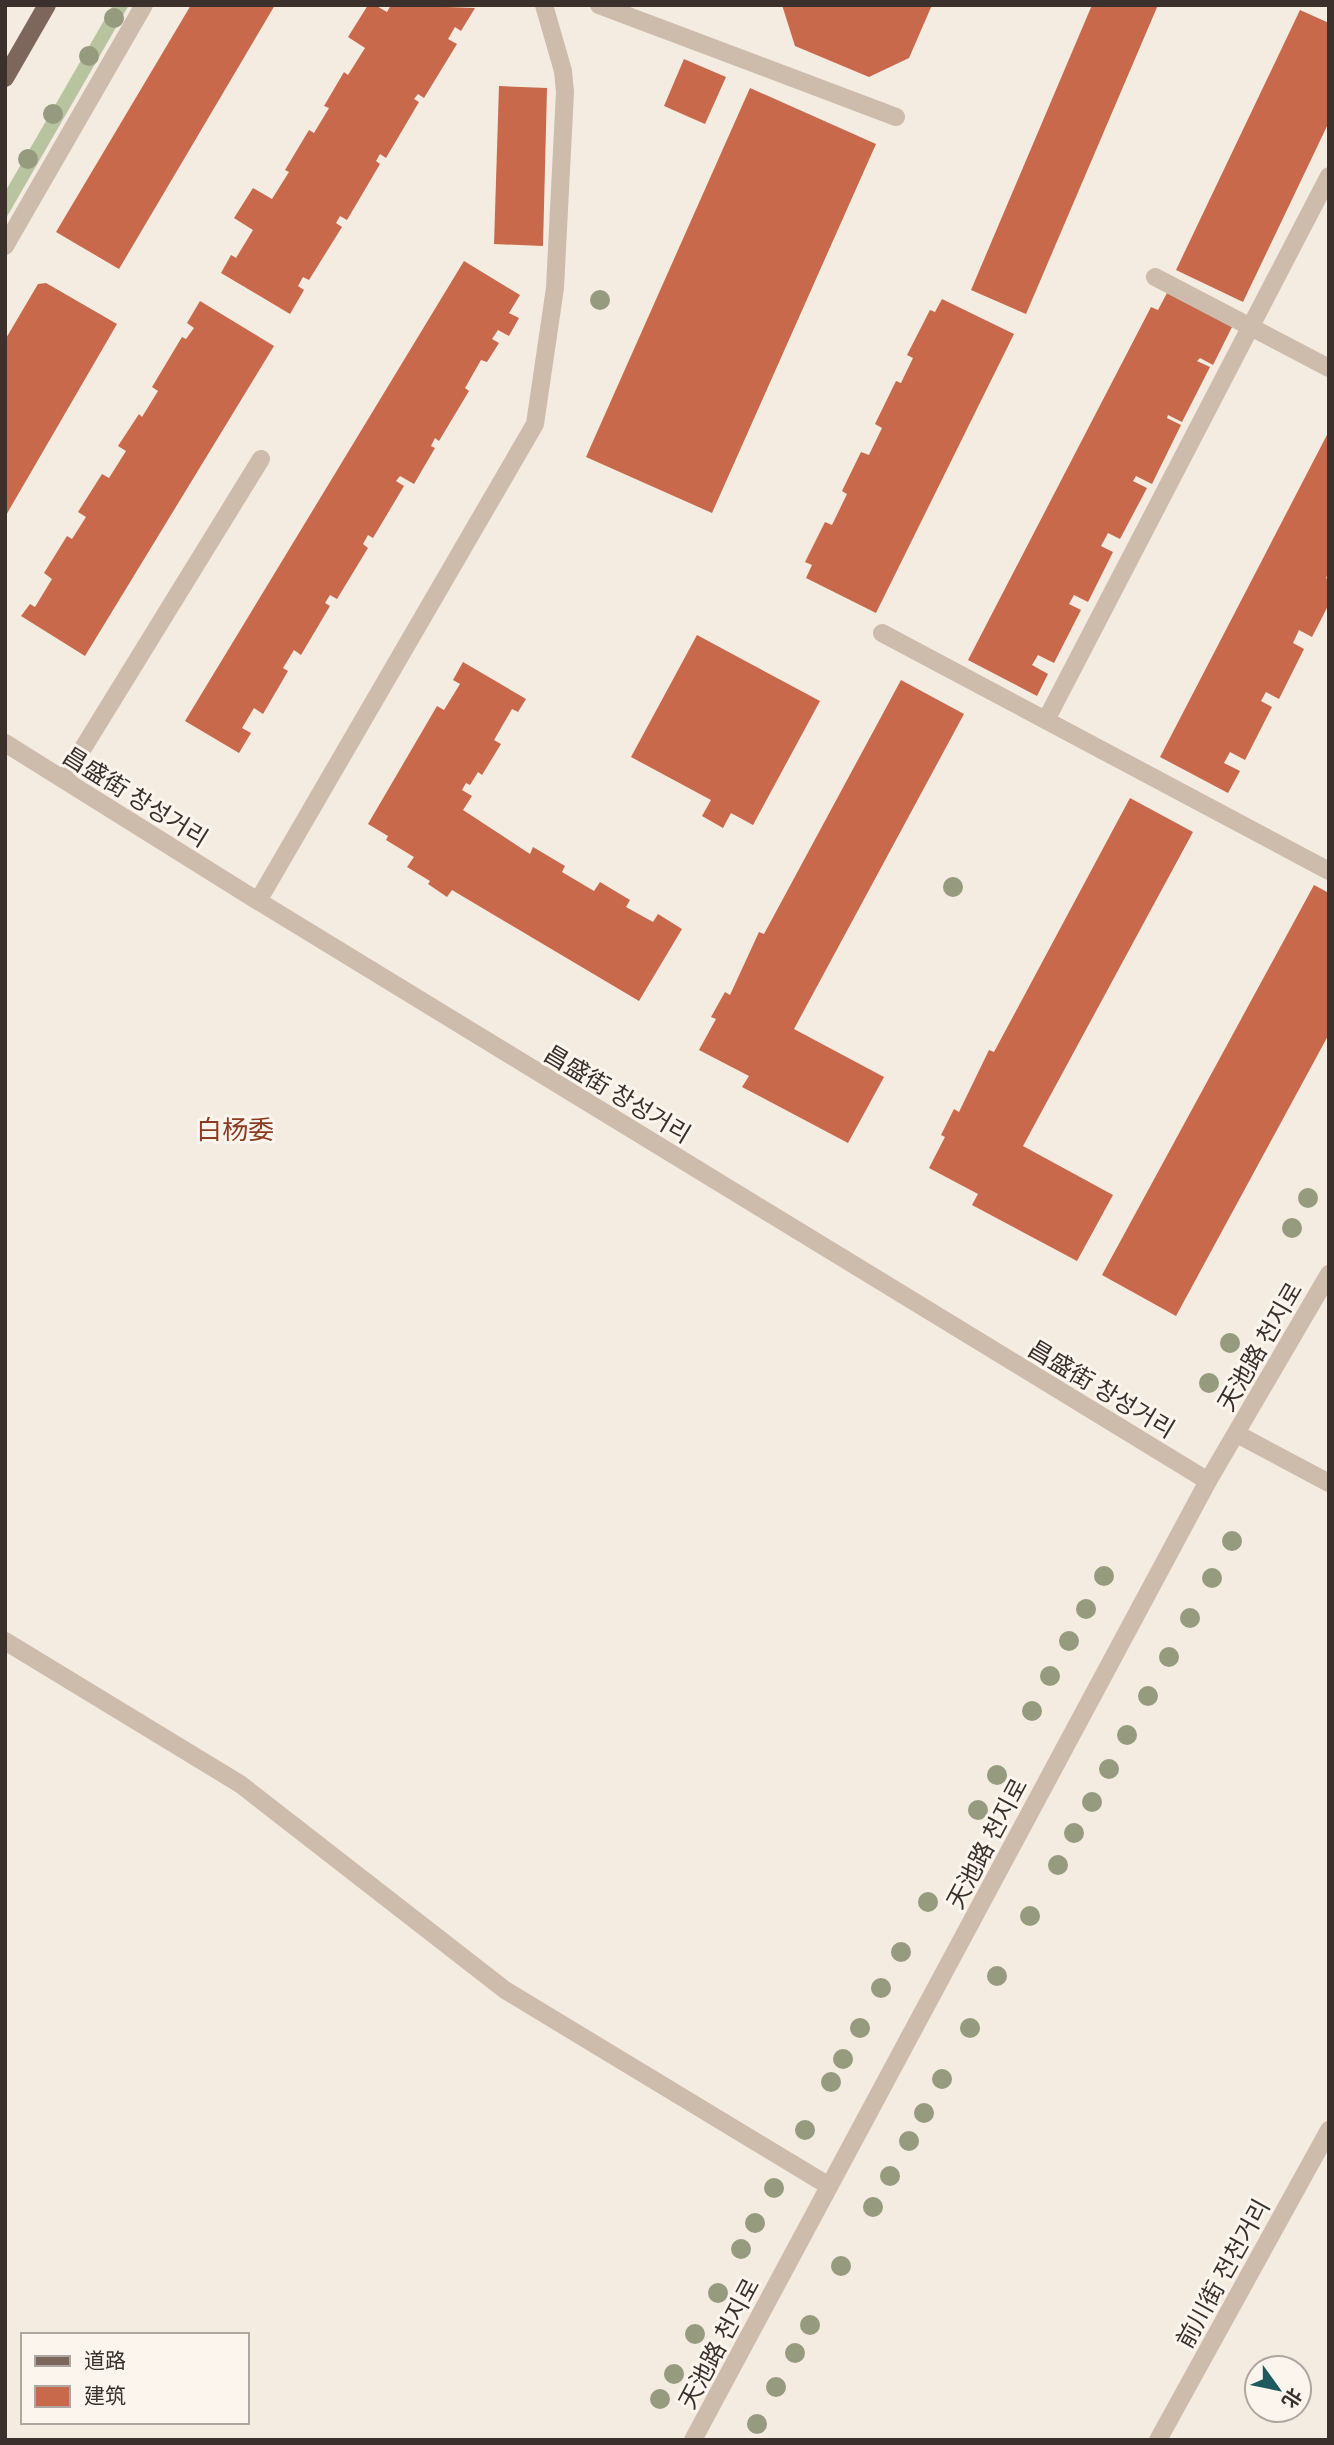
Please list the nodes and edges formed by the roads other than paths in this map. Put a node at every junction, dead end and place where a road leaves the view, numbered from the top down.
1 (47, 5) edge
2 (144, 5) edge
3 (544, 5) edge
4 (599, 5) edge
5 (5, 78) edge
6 (896, 117) dead end
7 (1329, 176) edge
8 (5, 246) edge
9 (1155, 277) dead end
10 (1251, 327) junction
11 (1329, 368) edge
12 (261, 459) dead end
13 (882, 633) dead end
14 (1046, 720) junction
15 (5, 743) edge
16 (64, 779) junction
17 (1329, 871) edge
18 (258, 901) junction
19 (1329, 1273) edge
20 (1237, 1434) junction
21 (1208, 1481) junction
22 (1329, 1483) edge
23 (5, 1642) edge
24 (1329, 2130) edge
25 (830, 2186) junction
26 (693, 2440) edge
27 (1158, 2440) edge

1 - 5 main road
2 - 8 street
3 - 18 street
4 - 6 street
7 - 10 street
9 - 10 street
10 - 11 street
10 - 14 street
12 - 16 street
13 - 14 street
14 - 17 street
15 - 16 street, 昌盛街 창성거리
16 - 18 street, 昌盛街 창성거리
18 - 21 street, 昌盛街 창성거리
19 - 20 street, 天池路 천지로
20 - 21 street, 天池路 천지로
20 - 22 street
21 - 25 street, 天池路 천지로
23 - 25 street
24 - 27 street, 前川街 전천거리
25 - 26 street, 天池路 천지로

